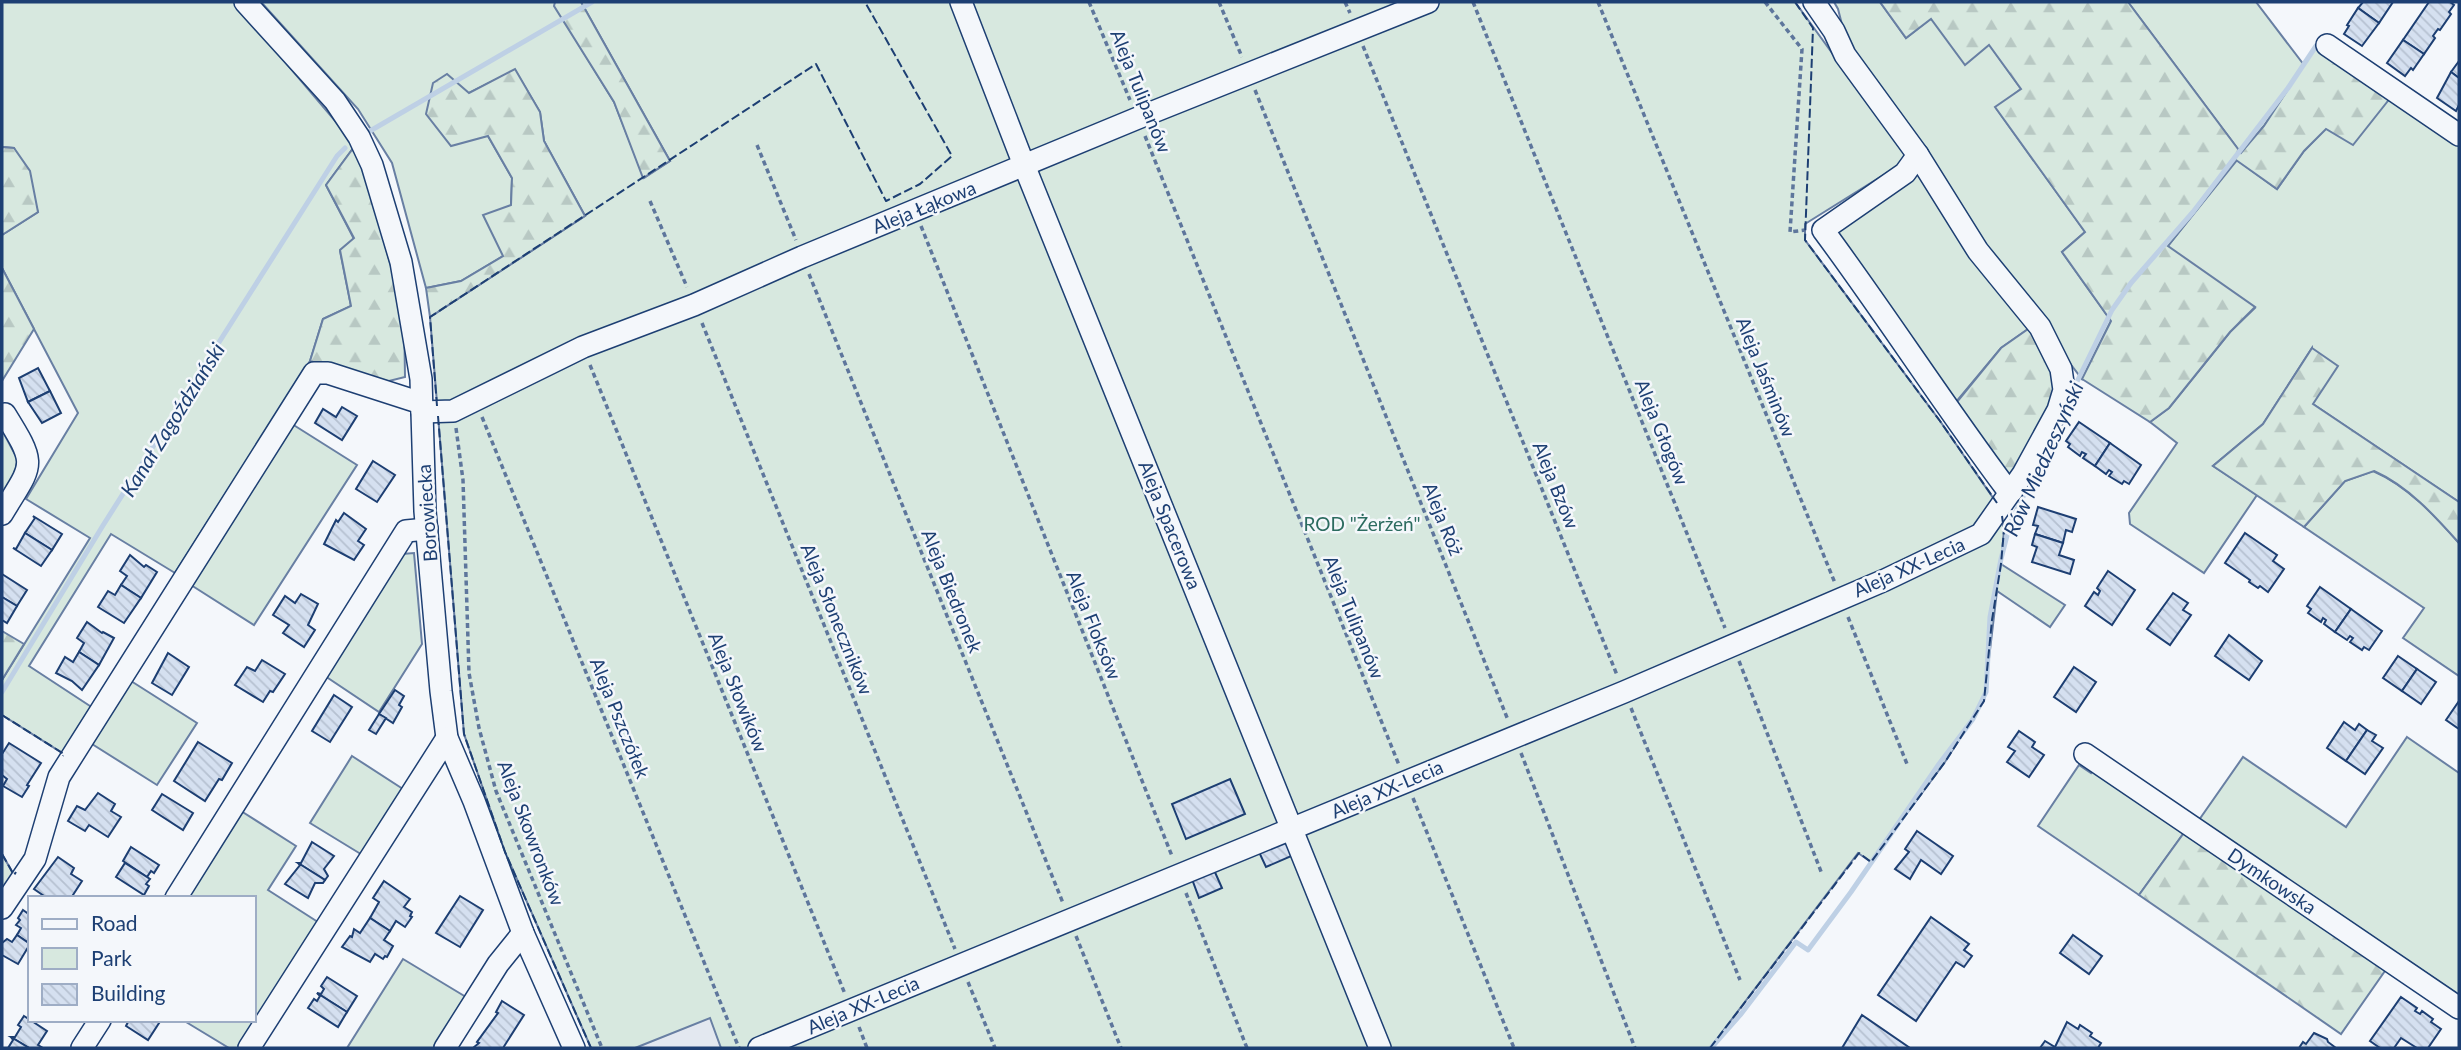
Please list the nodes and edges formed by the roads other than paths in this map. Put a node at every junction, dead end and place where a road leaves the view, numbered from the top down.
1 (245, 2) edge
2 (961, 2) edge
3 (1428, 2) edge
4 (1814, 2) edge
5 (2328, 45) dead end
6 (2459, 135) edge
7 (1918, 155) junction
8 (1024, 165) junction
9 (421, 408) junction
10 (5, 414) dead end
11 (2006, 499) junction
12 (2, 514) edge
13 (426, 529) junction
14 (447, 738) junction
15 (2085, 754) dead end
16 (1292, 829) junction
17 (177, 896) edge
18 (2, 908) edge
19 (523, 933) junction
20 (2459, 1008) edge
21 (99, 1022) edge
22 (82, 1048) edge
23 (249, 1048) edge
24 (445, 1048) edge
25 (573, 1048) edge
26 (759, 1048) edge
27 (1380, 1048) edge

1 - 9 street, Borowiecka
2 - 8 street, Aleja Spacerowa
3 - 8 street, Aleja Łąkowa
4 - 7 street, Aleja XX-Lecia
5 - 6 street
7 - 11 street, Aleja XX-Lecia
7 - 11 street
8 - 9 street, Aleja Łąkowa
8 - 16 street, Aleja Spacerowa
9 - 13 street, Borowiecka
9 - 18 street, Aleja Łąkowa
10 - 12 street
11 - 16 street, Aleja XX-Lecia
13 - 14 street, Borowiecka
13 - 17 street
14 - 19 street, Borowiecka
14 - 23 street
15 - 20 street, Dymkowska
16 - 26 street, Aleja XX-Lecia
16 - 27 street, Aleja Spacerowa
19 - 24 street
19 - 25 street, Borowiecka
21 - 22 street

